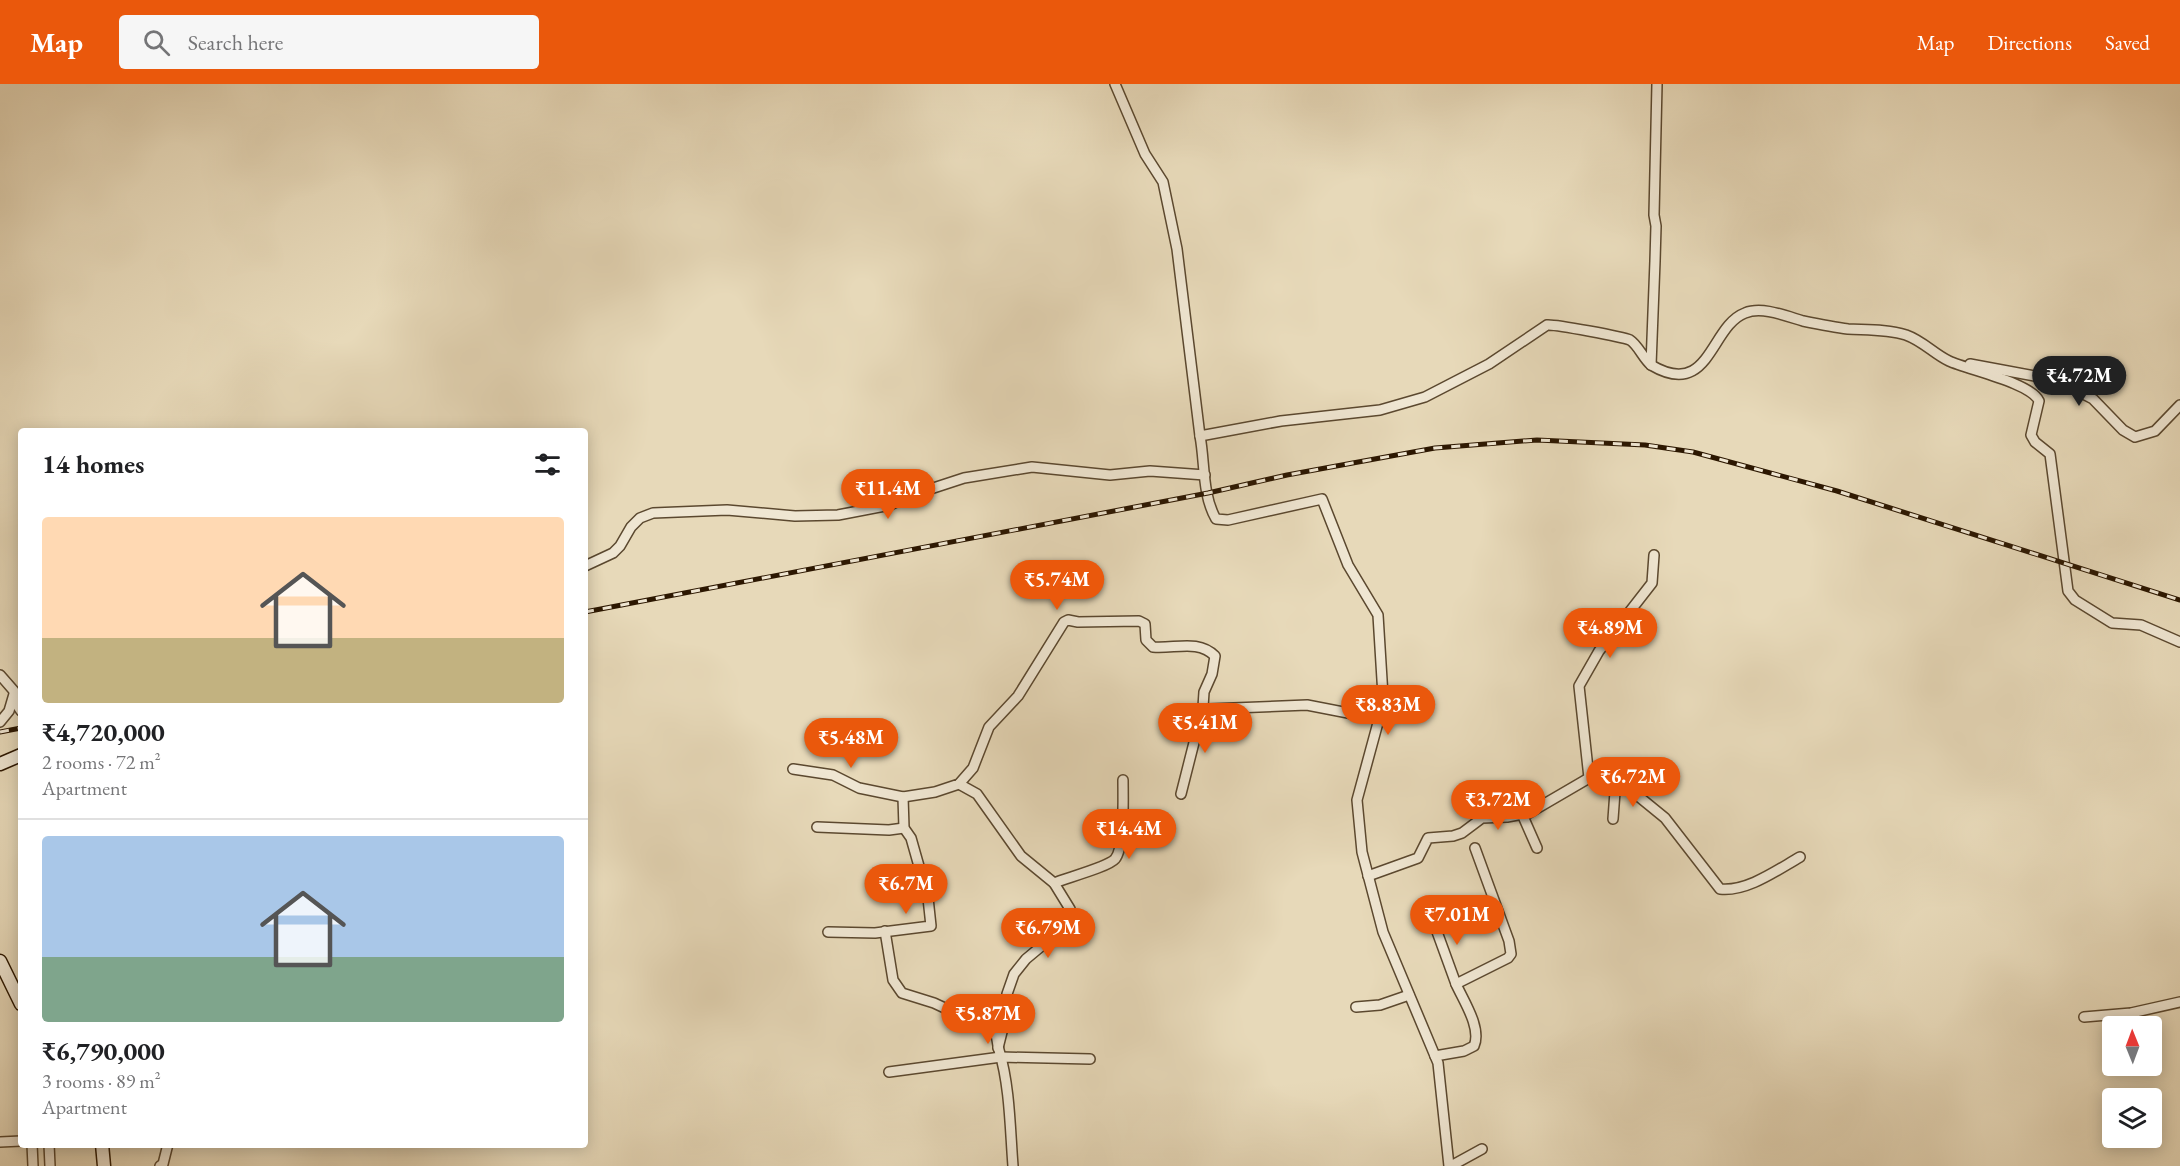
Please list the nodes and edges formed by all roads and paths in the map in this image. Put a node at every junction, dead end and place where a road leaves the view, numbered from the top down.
1 (1115, 84) edge
2 (1657, 84) edge
3 (1947, 360) junction
4 (1957, 364) junction
5 (1970, 364) junction
6 (1651, 365) junction
7 (2180, 405) edge
8 (1200, 436) junction
9 (1205, 475) junction
10 (1654, 555) dead end
11 (588, 565) edge
12 (2180, 642) edge
13 (0, 675) edge
14 (14, 692) junction
15 (18, 702) edge
16 (1203, 707) junction
17 (1379, 719) junction
18 (0, 722) edge
19 (18, 755) edge
20 (0, 764) edge
21 (793, 769) dead end
22 (1589, 778) junction
23 (1616, 778) junction
24 (1123, 780) dead end
25 (959, 784) junction
26 (1181, 794) dead end
27 (903, 797) junction
28 (1522, 814) junction
29 (1612, 819) dead end
30 (817, 827) dead end
31 (904, 828) junction
32 (1475, 848) dead end
33 (1537, 848) dead end
34 (1800, 856) dead end
35 (1368, 876) junction
36 (1054, 883) junction
37 (1432, 918) dead end
38 (885, 931) junction
39 (828, 932) dead end
40 (0, 961) edge
41 (1456, 984) junction
42 (1409, 994) junction
43 (18, 998) edge
44 (2180, 1002) edge
45 (1356, 1007) dead end
46 (2084, 1017) dead end
47 (1000, 1052) junction
48 (1435, 1056) junction
49 (1090, 1059) dead end
50 (890, 1072) dead end
51 (18, 1141) edge
52 (0, 1142) edge
53 (32, 1148) edge
54 (49, 1148) edge
55 (102, 1148) edge
56 (167, 1148) edge
57 (1482, 1149) dead end
58 (33, 1166) edge
59 (50, 1166) edge
60 (104, 1166) edge
61 (159, 1166) edge
62 (1013, 1166) edge
63 (1450, 1166) edge

1 - 8 street
2 - 6 street
3 - 4 street
3 - 5 street
3 - 6 street
4 - 5 street
4 - 12 street
5 - 7 street
6 - 8 street
8 - 9 street
9 - 11 street
9 - 17 street
10 - 22 street
13 - 14 street
14 - 15 street
14 - 18 street
16 - 17 street
16 - 25 street
16 - 26 street
17 - 35 street
19 - 20 main road
21 - 27 street
22 - 23 street
22 - 28 street
23 - 29 street
23 - 34 street
24 - 36 street
25 - 27 street
25 - 36 street
27 - 31 street
28 - 33 street
28 - 35 street
30 - 31 street
31 - 38 street
32 - 41 street
35 - 42 street
36 - 47 street
37 - 41 street
38 - 39 street
38 - 47 street
40 - 43 main road
41 - 48 street
42 - 45 street
42 - 48 street
44 - 46 street
47 - 49 street
47 - 50 street
47 - 62 street
48 - 63 street
51 - 52 street
53 - 58 street
54 - 59 street
55 - 60 main road
56 - 61 street
57 - 63 street

